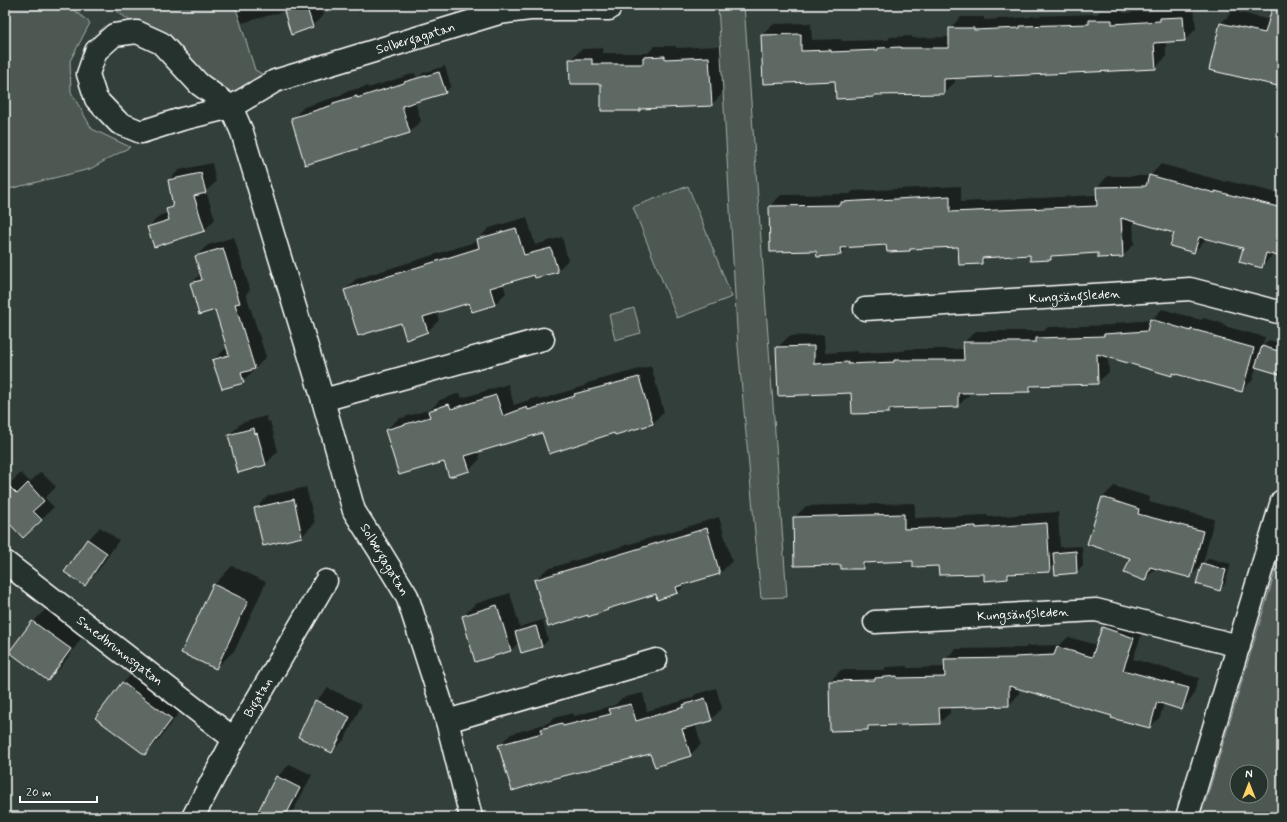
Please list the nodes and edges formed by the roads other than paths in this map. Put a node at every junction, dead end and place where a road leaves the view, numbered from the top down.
1 (609, 9) dead end
2 (231, 107) junction
3 (865, 310) dead end
4 (1282, 313) edge
5 (543, 339) dead end
6 (323, 400) junction
7 (1282, 501) edge
8 (5, 562) edge
9 (326, 581) dead end
10 (875, 622) dead end
11 (1239, 646) junction
12 (656, 660) dead end
13 (446, 721) junction
14 (234, 739) junction
15 (193, 817) edge
16 (471, 817) edge
17 (1187, 817) edge

1 - 2 street, Solbergagatan
2 - 2 street, Solbergagatan
2 - 6 street, Solbergagatan
3 - 4 street, Kungsängsleden
5 - 6 street
6 - 13 street, Solbergagatan
7 - 11 street
8 - 14 street, Smedbrunnsgatan
9 - 14 street, Bigatan
10 - 11 street, Kungsängsleden
11 - 17 street
12 - 13 street
13 - 16 street, Solbergagatan
14 - 15 street, Bigatan

